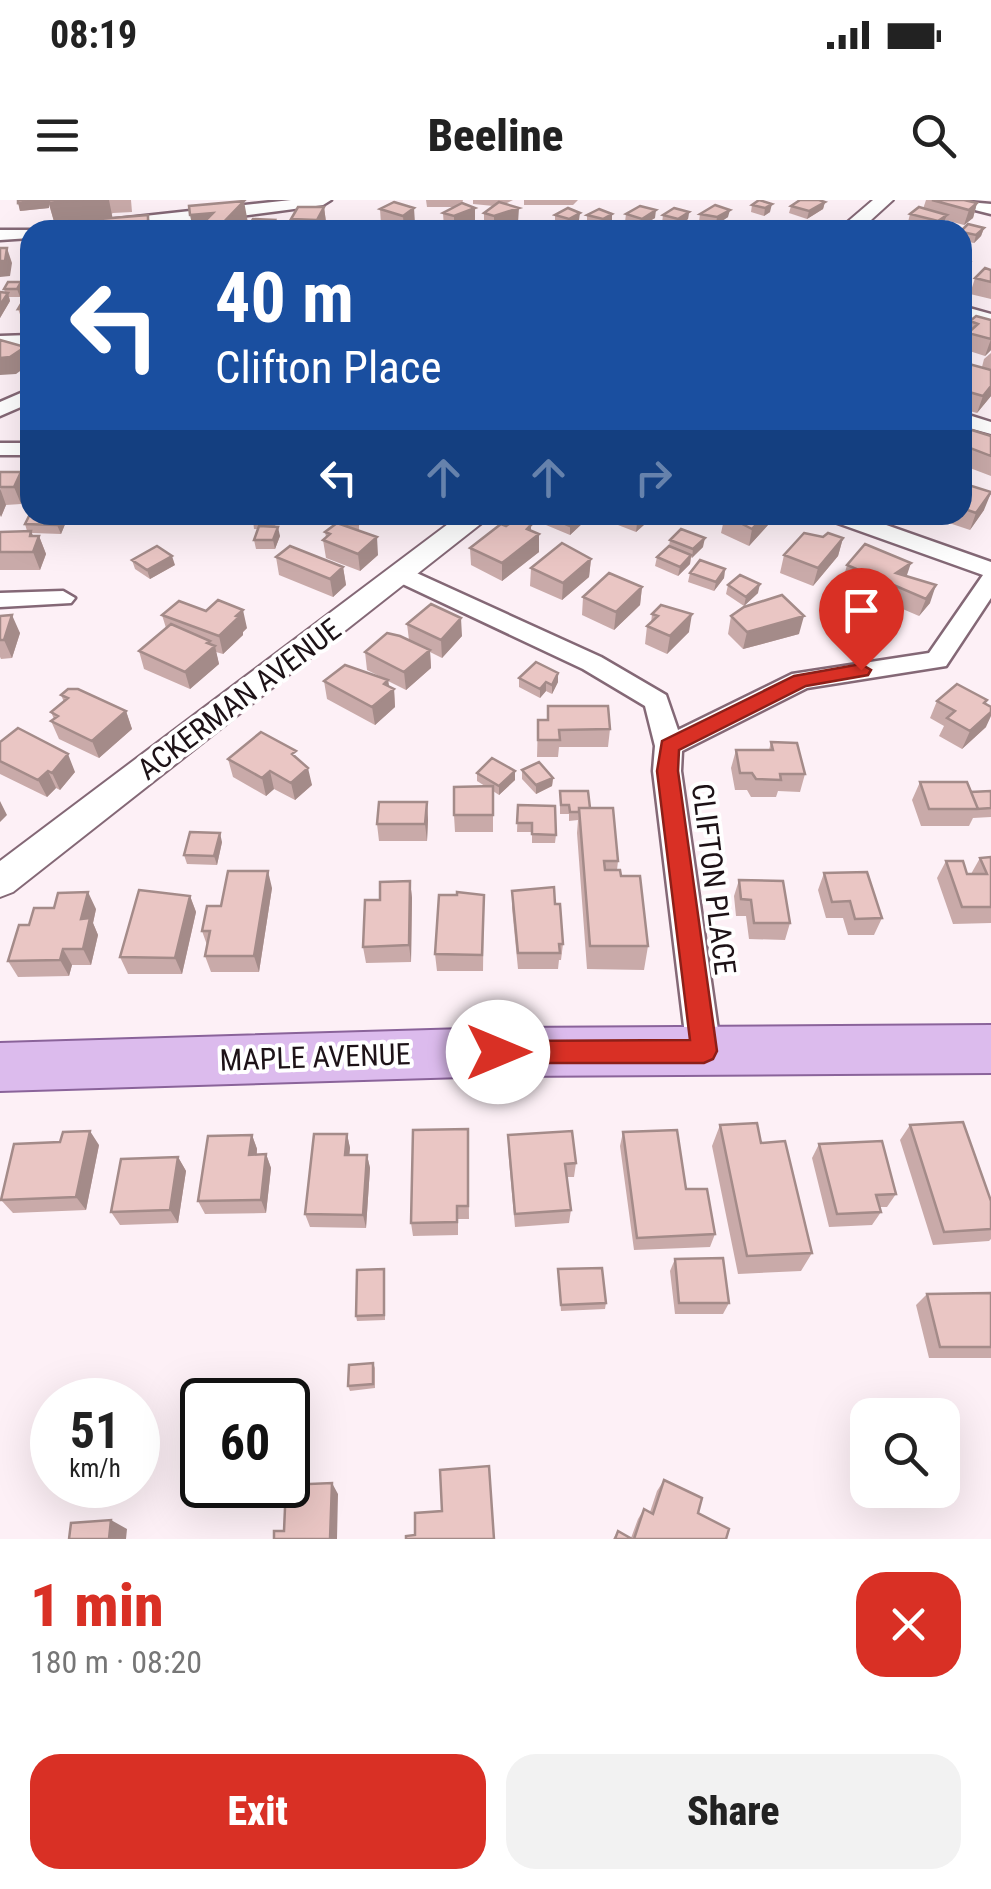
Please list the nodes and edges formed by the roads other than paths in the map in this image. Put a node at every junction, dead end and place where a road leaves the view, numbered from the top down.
1 (324, 200) edge
2 (884, 200) edge
3 (952, 200) edge
4 (991, 209) edge
5 (175, 220) edge
6 (860, 220) edge
7 (465, 525) edge
8 (865, 525) edge
9 (991, 570) edge
10 (402, 575) junction
11 (991, 580) edge
12 (63, 598) dead end
13 (0, 600) edge
14 (669, 746) junction
15 (0, 882) edge
16 (991, 1049) edge
17 (704, 1051) junction
18 (0, 1067) edge

1 - 5 street
2 - 6 street
3 - 4 street
7 - 10 street, ACKERMAN AVENUE
8 - 9 street
10 - 14 street, CLIFTON PLACE
10 - 15 street, ACKERMAN AVENUE
11 - 14 street
12 - 13 street
14 - 17 street, CLIFTON PLACE
16 - 17 main road, MAPLE AVENUE
17 - 18 main road, MAPLE AVENUE

